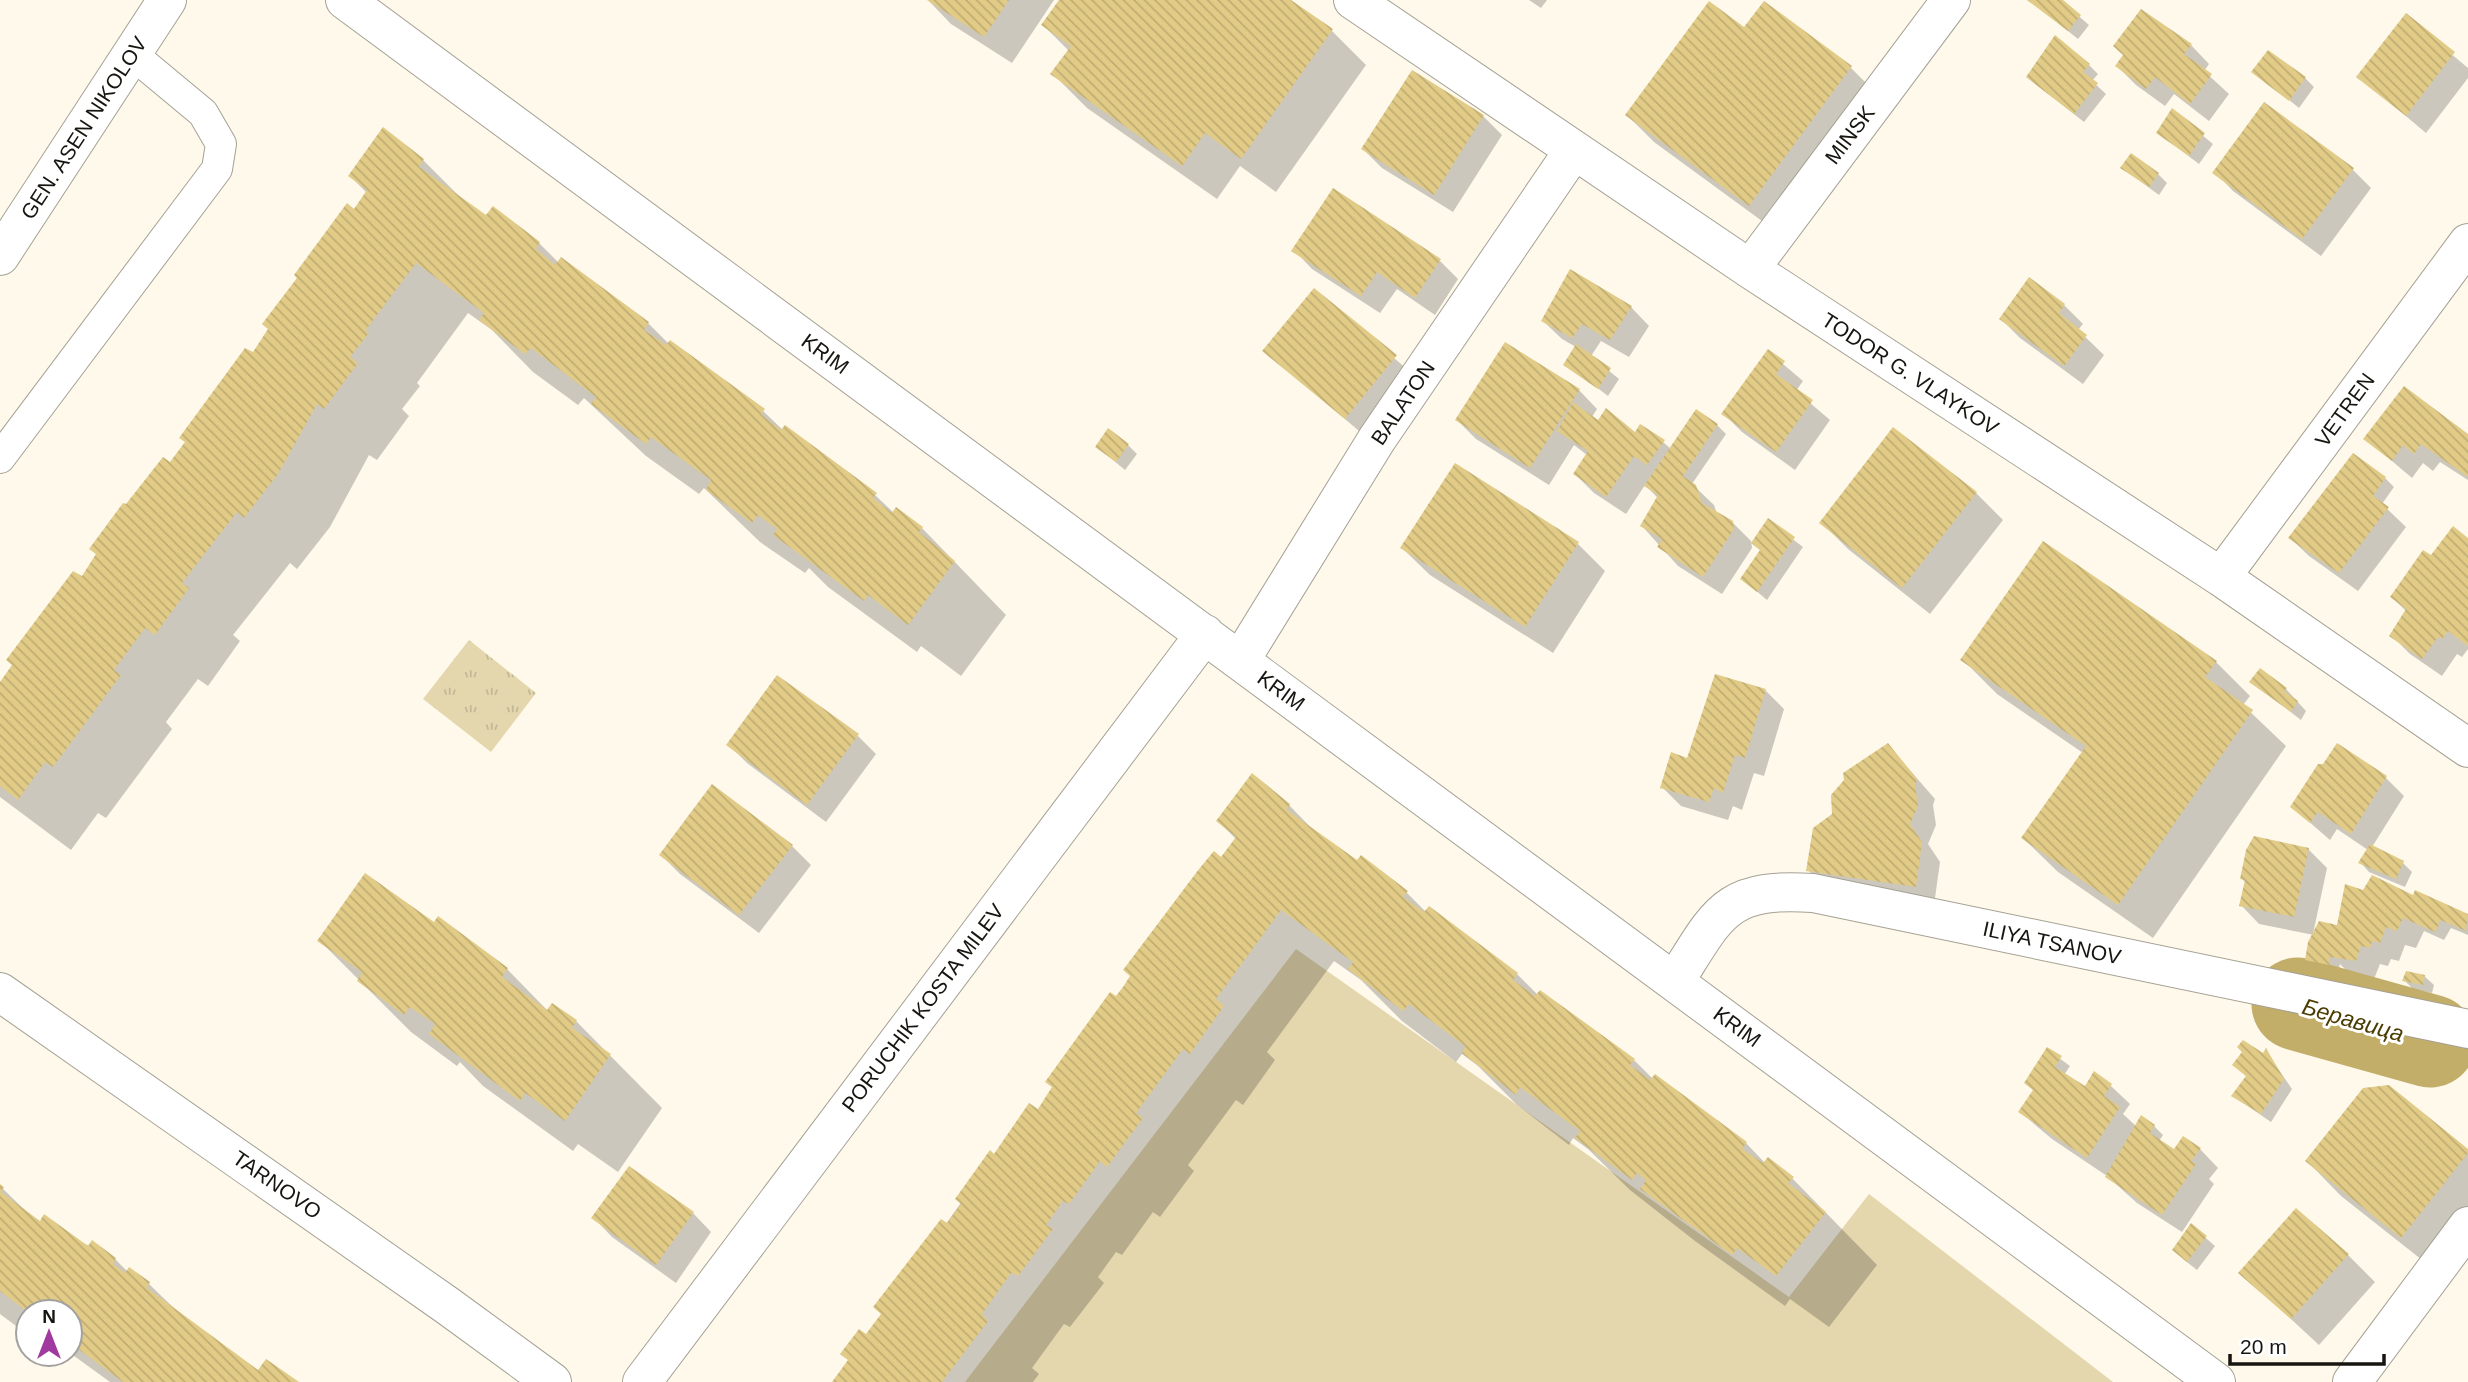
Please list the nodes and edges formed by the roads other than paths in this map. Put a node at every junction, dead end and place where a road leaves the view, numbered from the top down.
1 (167, 0) edge
2 (345, 0) edge
3 (1353, 0) edge
4 (1951, 0) edge
5 (132, 54) junction
6 (1574, 150) junction
7 (2468, 243) edge
8 (0, 256) edge
9 (1750, 270) junction
10 (0, 458) edge
11 (2221, 577) junction
12 (1205, 634) junction
13 (1240, 661) junction
14 (2468, 748) edge
15 (1675, 981) junction
16 (0, 992) edge
17 (2468, 1029) edge
18 (2468, 1226) edge
19 (552, 1382) edge
20 (642, 1382) edge
21 (2216, 1382) edge
22 (2352, 1382) edge

1 - 5 street, GEN. ASEN NIKOLOV
2 - 12 street, KRIM
3 - 6 street, TODOR G. VLAYKOV
4 - 9 street, MINSK
5 - 8 street, GEN. ASEN NIKOLOV
5 - 10 lane
6 - 9 street, TODOR G. VLAYKOV
6 - 13 street, BALATON
7 - 11 street, VETREN
9 - 11 street, TODOR G. VLAYKOV
11 - 14 street, TODOR G. VLAYKOV
12 - 13 street, KRIM
12 - 20 street, PORUCHIK KOSTA MILEV
13 - 15 street, KRIM
15 - 17 street, ILIYA TSANOV
15 - 21 street, KRIM
16 - 19 street, TARNOVO
18 - 22 street

